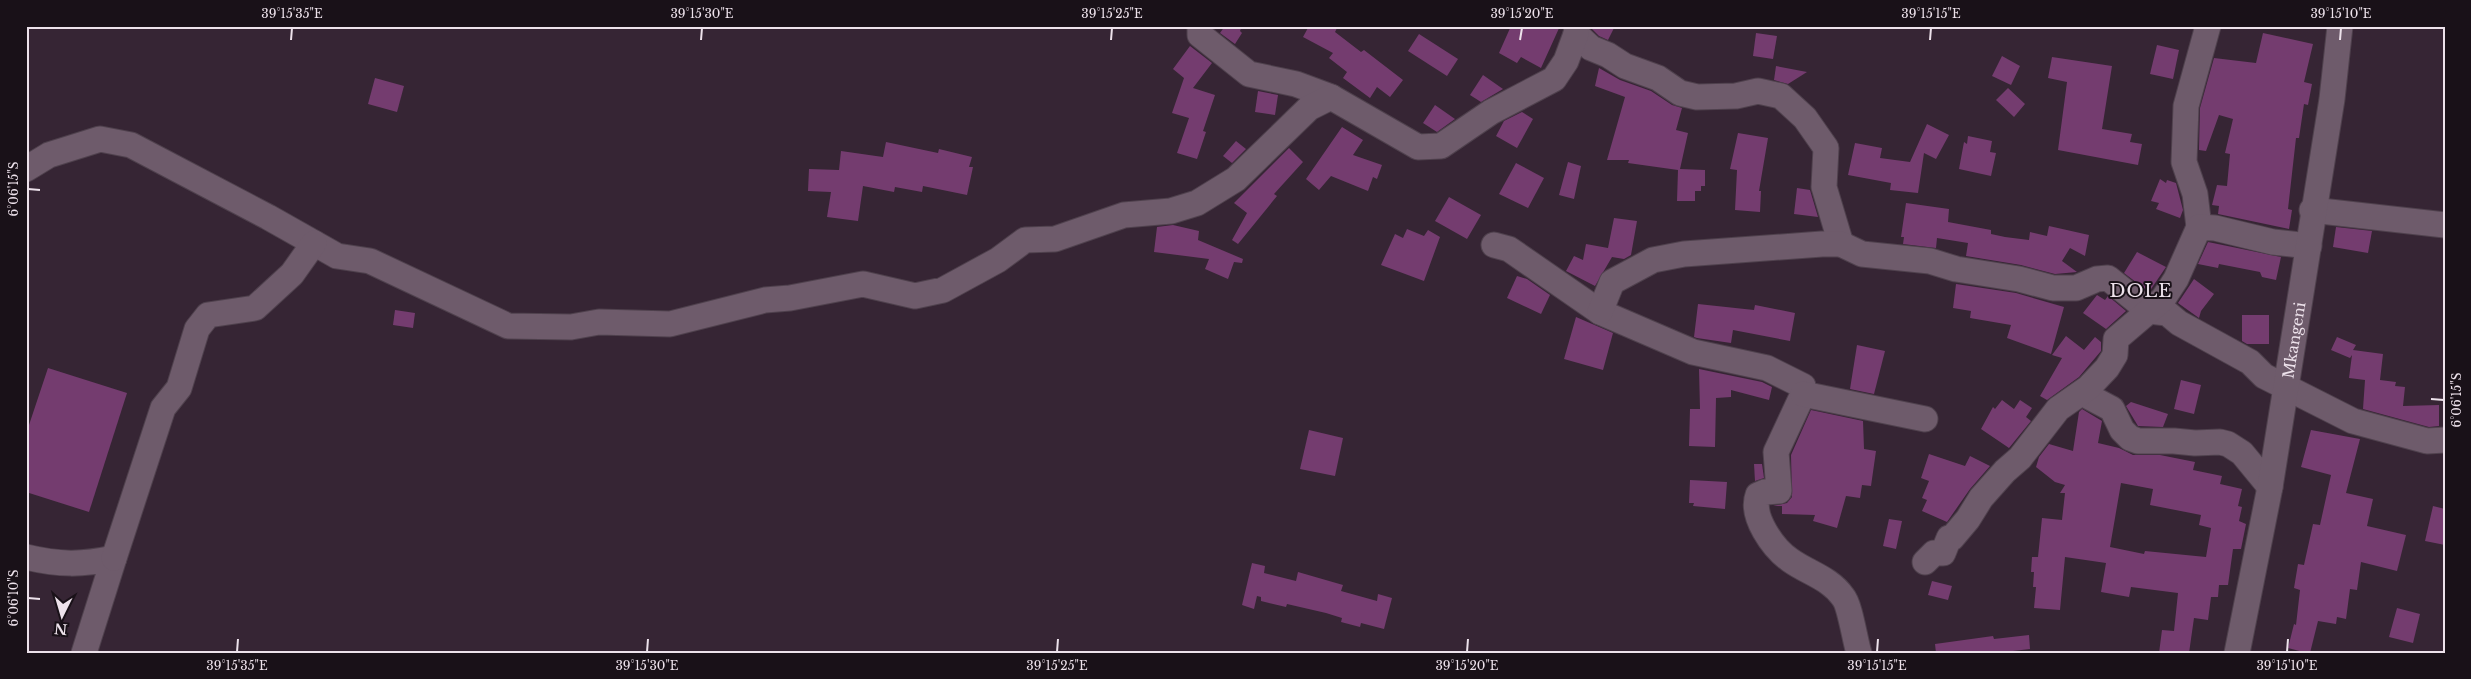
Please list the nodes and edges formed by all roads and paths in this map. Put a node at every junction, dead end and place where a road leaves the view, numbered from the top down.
1 (2208, 26) edge
2 (2340, 26) edge
3 (1199, 27) edge
4 (1577, 30) edge
5 (1331, 96) junction
6 (26, 169) edge
7 (2312, 210) junction
8 (2445, 225) edge
9 (2199, 227) junction
10 (314, 244) junction
11 (1841, 244) junction
12 (1494, 245) dead end
13 (2309, 246) junction
14 (2149, 311) junction
15 (1600, 312) junction
16 (2286, 389) junction
17 (2082, 393) junction
18 (1802, 394) junction
19 (1925, 419) dead end
20 (2445, 440) edge
21 (2270, 487) junction
22 (26, 557) edge
23 (114, 558) junction
24 (1925, 562) dead end
25 (84, 653) edge
26 (1858, 653) edge
27 (2237, 653) edge

1 - 9 street
2 - 7 street, Mkangeni
3 - 5 street
4 - 5 street
4 - 11 street
5 - 10 street
6 - 10 street
7 - 8 street
7 - 13 street, Mkangeni
9 - 13 street
9 - 14 street
10 - 23 street
11 - 14 street
11 - 15 street
12 - 15 street
13 - 16 street, Mkangeni
14 - 16 street
14 - 17 street
15 - 18 street
16 - 20 street
16 - 21 street, Mkangeni
17 - 21 street
17 - 24 street
18 - 19 street
18 - 26 street
21 - 27 street, Mkangeni
22 - 23 street
23 - 25 street

